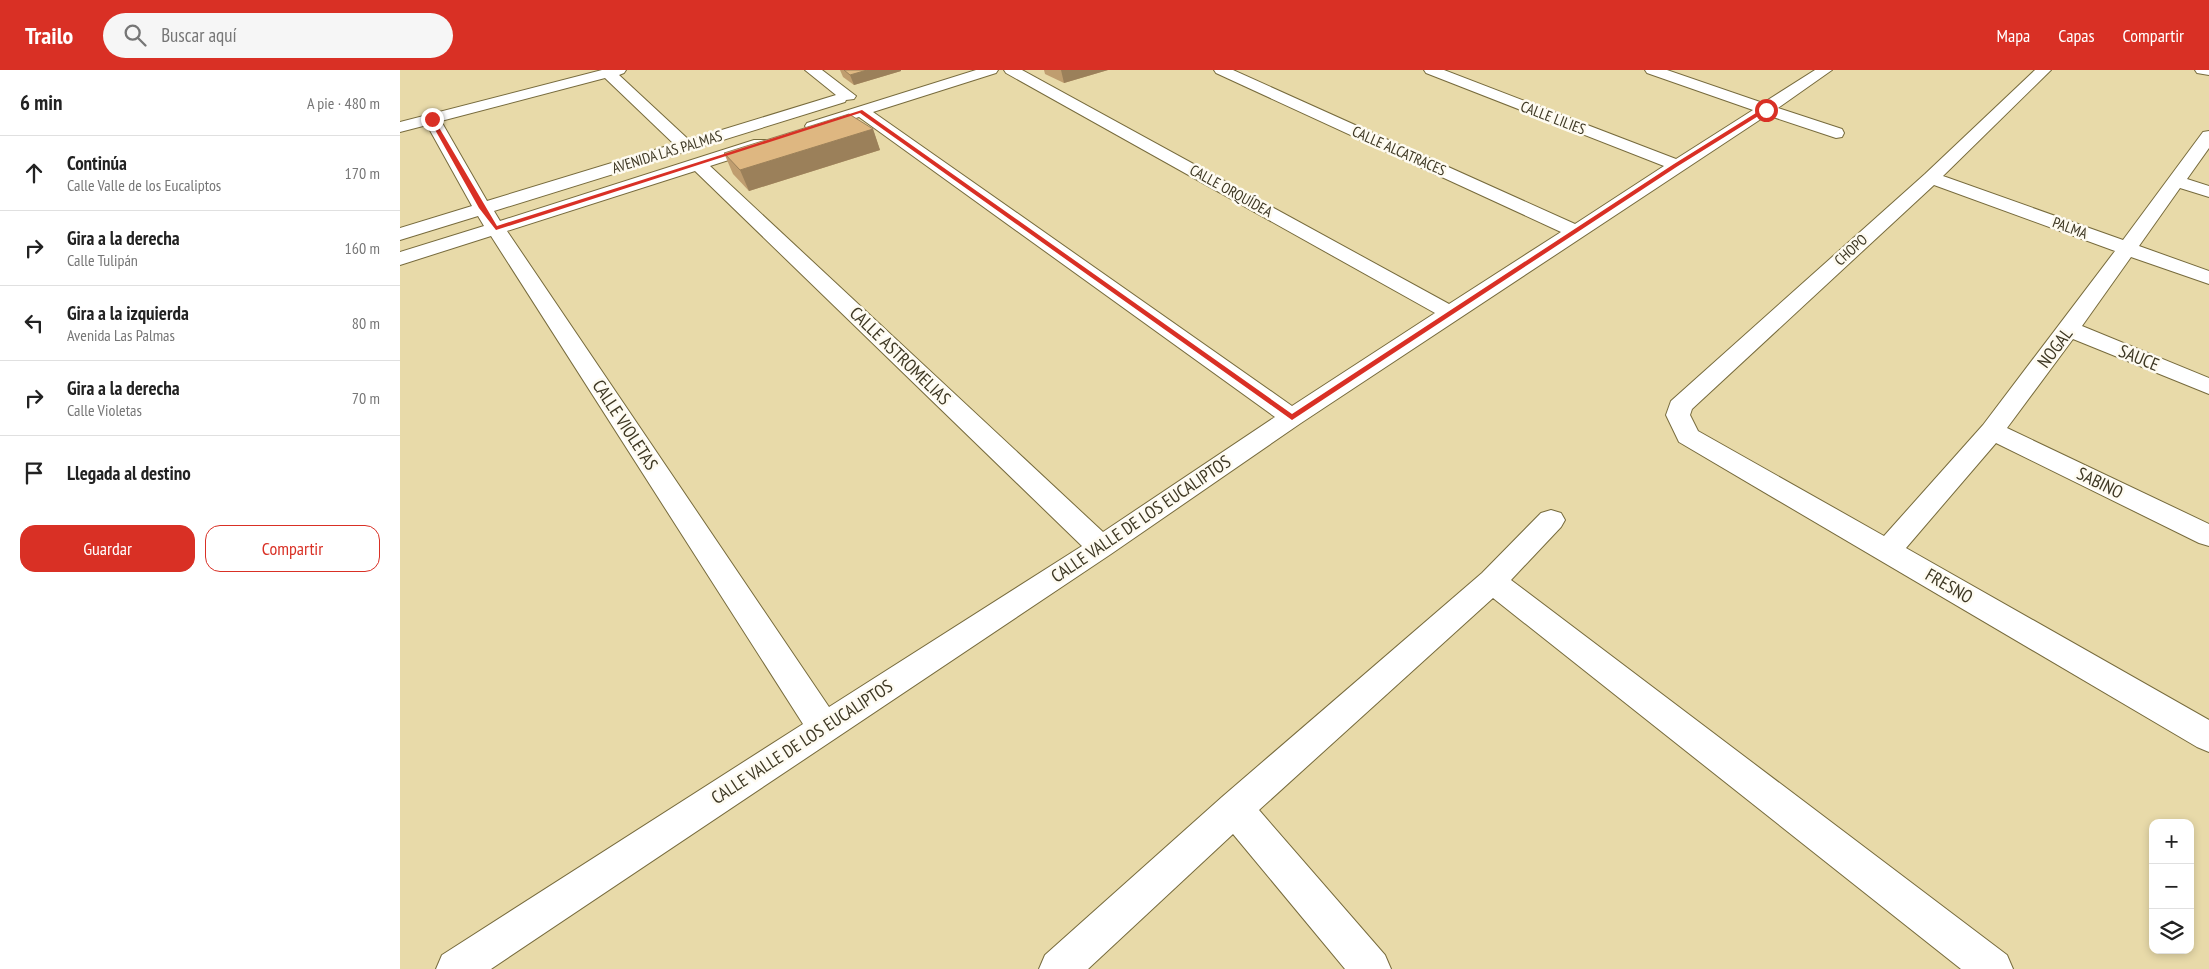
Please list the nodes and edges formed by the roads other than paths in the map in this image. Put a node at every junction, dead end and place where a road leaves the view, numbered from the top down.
1 (812, 70) edge
2 (991, 70) edge
3 (1011, 70) edge
4 (1220, 70) edge
5 (1430, 70) edge
6 (1652, 70) edge
7 (1825, 70) edge
8 (2044, 70) edge
9 (2202, 70) edge
10 (614, 71) edge
11 (2209, 72) edge
12 (867, 90) dead end
13 (854, 103) junction
14 (1766, 110) junction
15 (432, 119) junction
16 (400, 127) edge
17 (797, 132) edge
18 (1836, 133) dead end
19 (2209, 136) edge
20 (779, 138) edge
21 (692, 155) junction
22 (1676, 165) junction
23 (1931, 178) junction
24 (2176, 181) junction
25 (2209, 192) edge
26 (489, 218) junction
27 (1577, 232) junction
28 (400, 234) edge
29 (2128, 249) junction
30 (400, 259) edge
31 (2209, 278) edge
32 (1450, 313) junction
33 (2068, 329) junction
34 (2209, 387) edge
35 (1292, 417) junction
36 (1992, 430) junction
37 (1688, 436) joint
38 (1551, 520) dead end
39 (2209, 536) edge
40 (1101, 547) junction
41 (1888, 550) junction
42 (1492, 581) junction
43 (824, 728) junction
44 (2209, 737) edge
45 (1235, 809) junction
46 (456, 969) edge
47 (1059, 969) edge
48 (1371, 969) edge
49 (1993, 969) edge

1 - 13 street
2 - 13 street, AVENIDA LAS PALMAS
3 - 32 street, CALLE ORQUÍDEA
4 - 27 street, CALLE ALCATRACES
5 - 22 street, CALLE LILIES
6 - 14 street
7 - 14 street, CALLE VALLE DE LOS EUCALIPTOS
8 - 23 street, CHOPO
9 - 11 street
10 - 15 street
10 - 21 street, CALLE ASTROMELIAS
12 - 13 street, AVENIDA LAS PALMAS
13 - 17 street, AVENIDA LAS PALMAS
13 - 21 street, AVENIDA LAS PALMAS
13 - 35 street
14 - 18 street
14 - 22 street, CALLE VALLE DE LOS EUCALIPTOS
15 - 16 street
15 - 26 street, CALLE VIOLETAS
19 - 24 street, NOGAL
20 - 21 street, AVENIDA LAS PALMAS
21 - 26 street, AVENIDA LAS PALMAS
21 - 26 street, AVENIDA LAS PALMAS
21 - 40 street, CALLE ASTROMELIAS
22 - 27 street, CALLE VALLE DE LOS EUCALIPTOS
23 - 29 street, PALMA
23 - 37 street, CHOPO
24 - 25 street
24 - 29 street, NOGAL
26 - 28 street, AVENIDA LAS PALMAS
26 - 30 street, AVENIDA LAS PALMAS
26 - 43 street, CALLE VIOLETAS
27 - 32 street, CALLE VALLE DE LOS EUCALIPTOS
29 - 31 street, PALMA
29 - 33 street, NOGAL
32 - 35 street, CALLE VALLE DE LOS EUCALIPTOS
33 - 34 street, SAUCE
33 - 36 street, NOGAL
35 - 40 street, CALLE VALLE DE LOS EUCALIPTOS
36 - 39 street, SABINO
36 - 41 street, NOGAL
37 - 41 street, FRESNO
38 - 42 street
40 - 43 street, CALLE VALLE DE LOS EUCALIPTOS
41 - 44 street, FRESNO
42 - 45 street
42 - 49 street
43 - 46 street, CALLE VALLE DE LOS EUCALIPTOS
45 - 47 street
45 - 48 street

